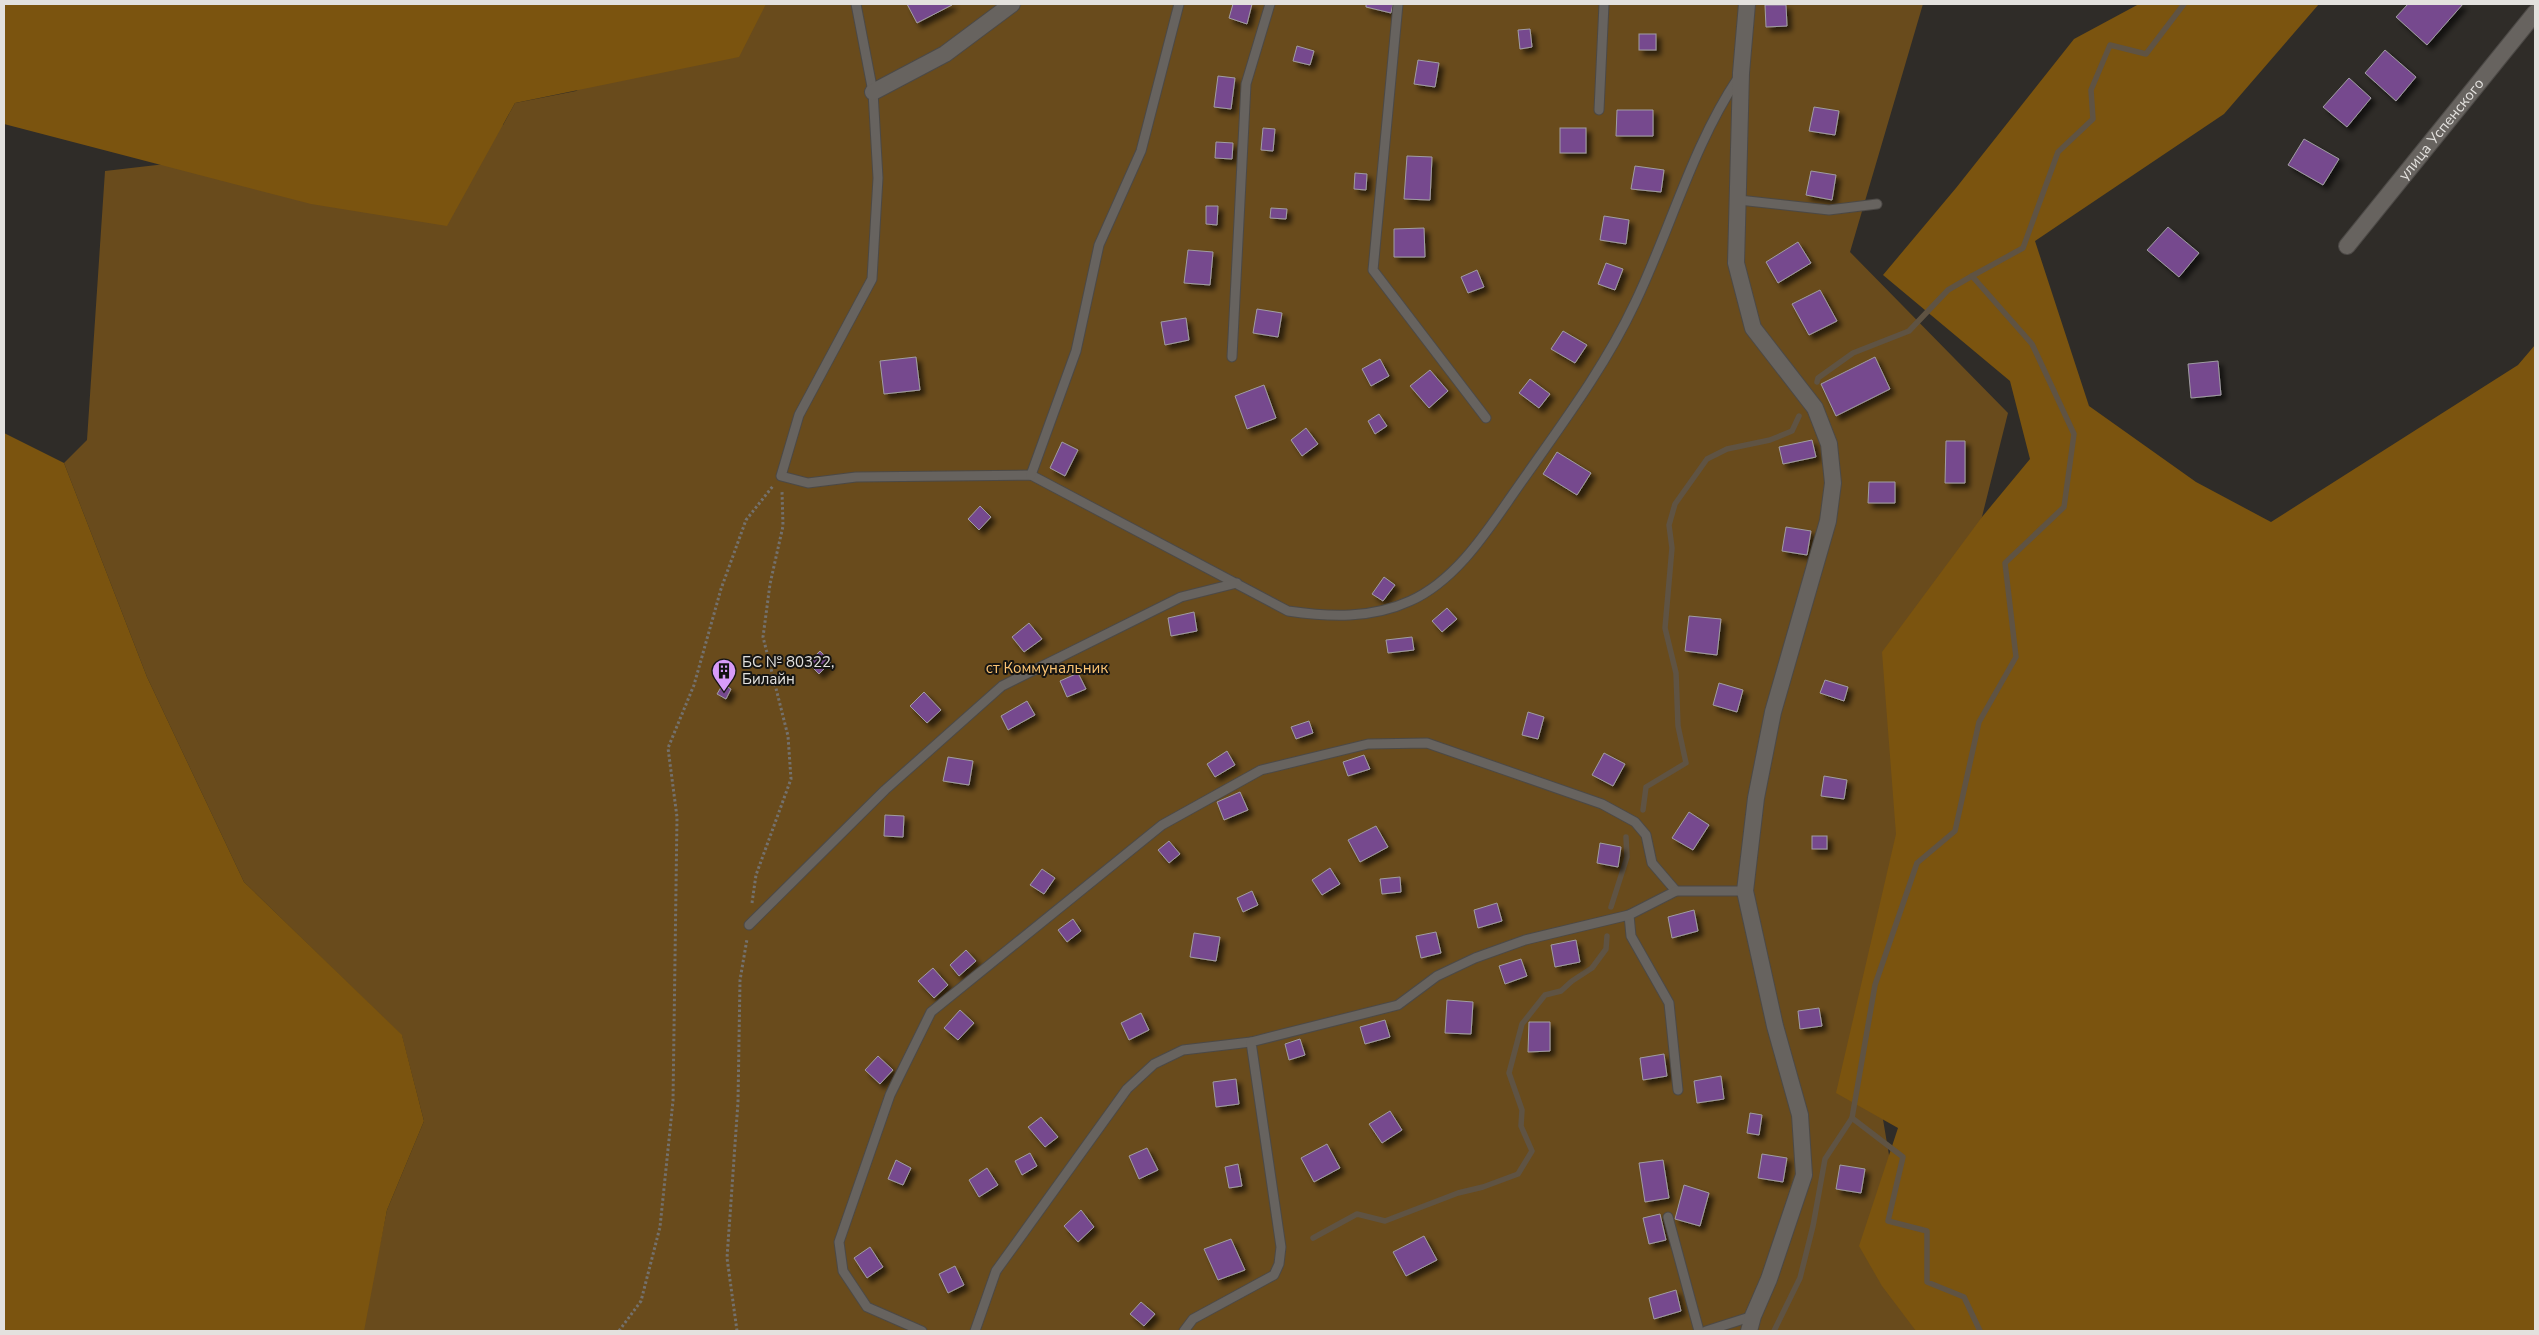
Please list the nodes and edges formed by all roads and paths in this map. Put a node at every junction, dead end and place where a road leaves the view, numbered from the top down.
1 (856, 4) edge
2 (1012, 4) edge
3 (1180, 4) edge
4 (1270, 4) edge
5 (1398, 4) edge
6 (1604, 4) edge
7 (1747, 4) edge
8 (2535, 13) edge
9 (1741, 73) junction
10 (873, 92) junction
11 (1599, 110) dead end
12 (1739, 200) junction
13 (1877, 204) dead end
14 (2346, 246) dead end
15 (1232, 357) dead end
16 (1486, 418) dead end
17 (1031, 475) junction
18 (781, 476) junction
19 (1237, 583) junction
20 (1676, 891) junction
21 (1745, 891) junction
22 (1629, 915) junction
23 (749, 926) dead end
24 (1251, 1042) junction
25 (1678, 1090) dead end
26 (1668, 1217) dead end
27 (1751, 1324) edge
28 (619, 1331) edge
29 (922, 1331) edge
30 (975, 1331) edge
31 (1184, 1331) edge
32 (1699, 1331) edge
33 (1706, 1331) edge

1 - 10 lane
2 - 10 street
3 - 17 lane
4 - 15 lane
5 - 16 lane
6 - 11 lane
7 - 9 street
8 - 14 street, улица Успенского
9 - 12 street
9 - 19 lane
10 - 18 lane
12 - 13 lane
12 - 21 street
17 - 18 lane
17 - 19 lane
18 - 28 path
19 - 23 lane
20 - 21 lane
20 - 22 lane
20 - 29 lane
21 - 27 street
22 - 24 lane
22 - 25 lane
24 - 30 lane
24 - 31 lane
26 - 32 lane
27 - 33 lane

